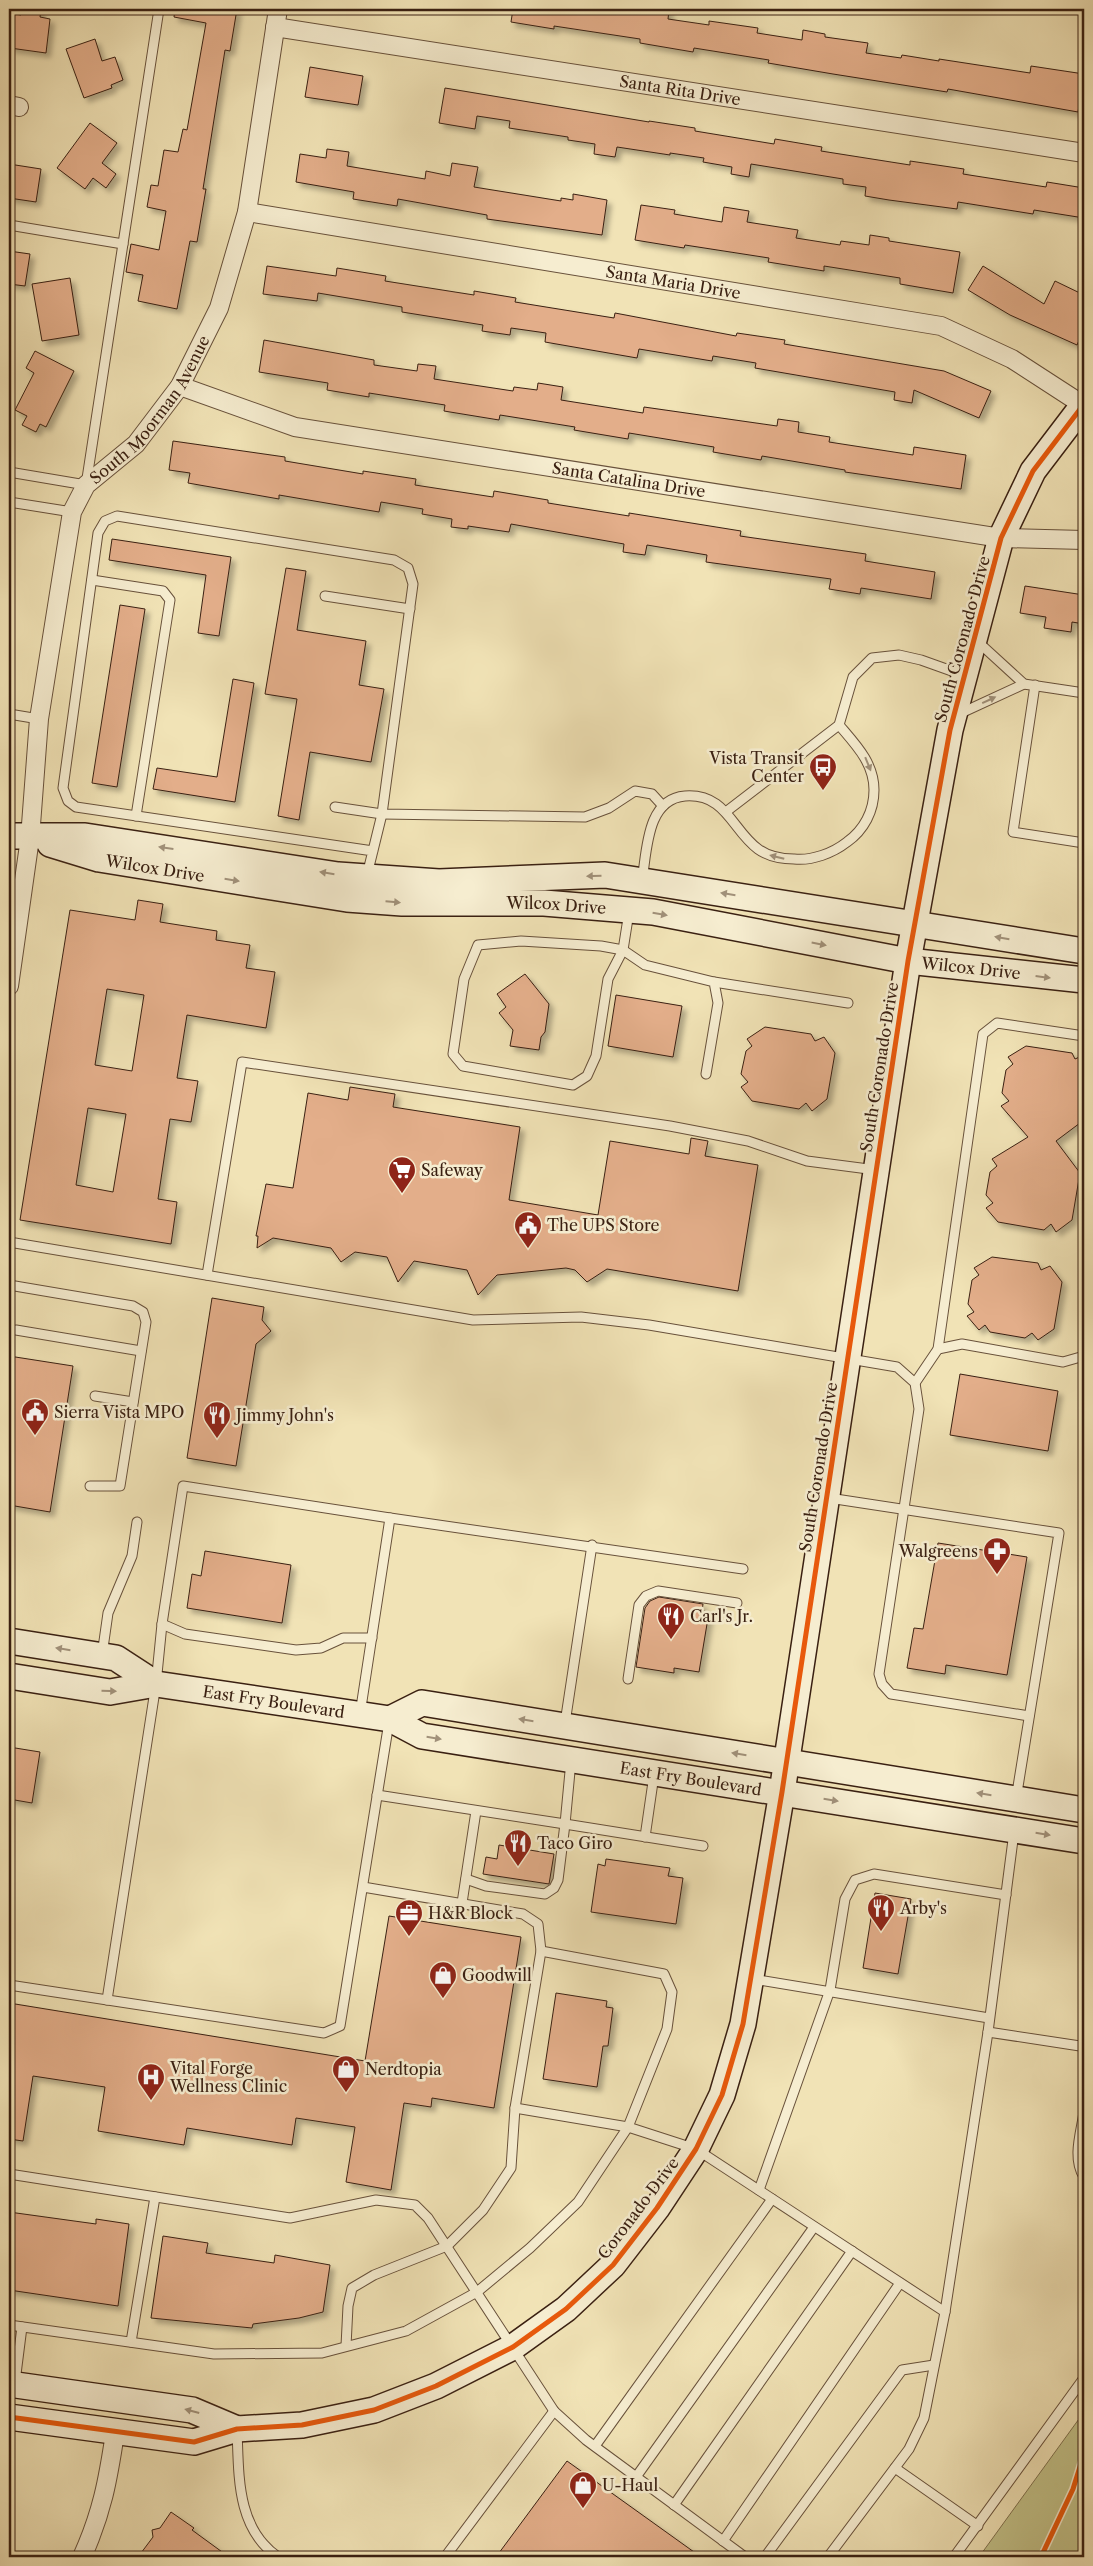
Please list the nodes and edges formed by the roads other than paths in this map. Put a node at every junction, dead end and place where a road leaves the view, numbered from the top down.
1 (157, 9) edge
2 (278, 9) edge
3 (275, 27) junction
4 (1084, 153) edge
5 (247, 212) junction
6 (9, 225) edge
7 (123, 244) junction
8 (180, 386) junction
9 (1084, 404) edge
10 (9, 472) edge
11 (86, 485) junction
12 (9, 502) edge
13 (72, 512) junction
14 (1001, 538) junction
15 (1084, 540) edge
16 (92, 580) junction
17 (325, 596) dead end
18 (410, 609) junction
19 (974, 638) junction
20 (965, 676) junction
21 (1024, 684) junction
22 (1035, 685) junction
23 (1084, 693) edge
24 (9, 714) edge
25 (954, 716) junction
26 (39, 719) junction
27 (840, 725) junction
28 (663, 806) junction
29 (335, 807) dead end
30 (727, 811) junction
31 (382, 814) junction
32 (136, 816) junction
33 (20, 837) edge
34 (1084, 843) edge
35 (373, 851) junction
36 (642, 881) junction
37 (364, 888) junction
38 (629, 910) junction
39 (914, 923) junction
40 (623, 950) junction
41 (1084, 951) edge
42 (908, 961) junction
43 (1084, 980) edge
44 (714, 982) junction
45 (9, 986) edge
46 (848, 1003) dead end
47 (1084, 1036) edge
48 (706, 1074) dead end
49 (876, 1170) junction
50 (9, 1242) edge
51 (207, 1275) junction
52 (9, 1285) edge
53 (16, 1330) dead end
54 (938, 1349) junction
55 (141, 1351) junction
56 (1084, 1356) edge
57 (847, 1360) junction
58 (915, 1383) junction
59 (95, 1396) dead end
60 (133, 1402) junction
61 (90, 1486) dead end
62 (826, 1498) junction
63 (903, 1509) junction
64 (390, 1518) junction
65 (137, 1522) dead end
66 (592, 1545) junction
67 (743, 1569) dead end
68 (737, 1603) dead end
69 (162, 1624) junction
70 (372, 1638) junction
71 (9, 1641) edge
72 (102, 1656) junction
73 (9, 1676) edge
74 (628, 1679) dead end
75 (156, 1684) junction
76 (360, 1714) junction
77 (1029, 1716) junction
78 (390, 1719) junction
79 (564, 1726) junction
80 (571, 1760) junction
81 (787, 1762) junction
82 (654, 1773) junction
83 (782, 1792) junction
84 (377, 1795) junction
85 (1016, 1799) junction
86 (1084, 1810) edge
87 (476, 1811) junction
88 (565, 1824) junction
89 (1015, 1830) junction
90 (644, 1837) junction
91 (1084, 1841) edge
92 (703, 1846) dead end
93 (466, 1879) junction
94 (363, 1887) junction
95 (1006, 1896) junction
96 (462, 1903) junction
97 (541, 1951) junction
98 (750, 1978) junction
99 (9, 1985) edge
100 (830, 1990) junction
101 (107, 2000) junction
102 (989, 2018) junction
103 (988, 2032) junction
104 (1084, 2049) edge
105 (515, 2108) junction
106 (1084, 2112) edge
107 (628, 2127) junction
108 (696, 2149) junction
109 (9, 2174) edge
110 (1084, 2177) edge
111 (759, 2190) junction
112 (155, 2197) junction
113 (772, 2199) junction
114 (814, 2227) junction
115 (447, 2246) junction
116 (852, 2251) junction
117 (900, 2283) junction
118 (477, 2292) junction
119 (945, 2312) junction
120 (9, 2325) edge
121 (22, 2327) junction
122 (131, 2342) junction
123 (346, 2346) junction
124 (513, 2347) junction
125 (934, 2365) junction
126 (1084, 2378) edge
127 (12, 2384) edge
128 (554, 2411) junction
129 (9, 2417) edge
130 (237, 2430) junction
131 (115, 2433) junction
132 (595, 2446) junction
133 (895, 2468) junction
134 (636, 2477) junction
135 (674, 2505) junction
136 (978, 2526) junction
137 (723, 2541) junction
138 (82, 2557) edge
139 (278, 2557) edge
140 (445, 2557) edge
141 (745, 2557) edge
142 (765, 2557) edge
143 (828, 2557) edge
144 (954, 2557) edge

1 - 7 lane
2 - 3 street, South Moorman Avenue
3 - 4 street, Santa Rita Drive
3 - 5 street, South Moorman Avenue
5 - 8 street, South Moorman Avenue
5 - 9 street, Santa Maria Drive
6 - 7 lane
7 - 11 lane
8 - 11 street, South Moorman Avenue
8 - 14 street, Santa Catalina Drive
9 - 14 street, South Coronado Drive
10 - 11 lane
11 - 13 street, South Moorman Avenue
12 - 13 lane
13 - 26 street, South Moorman Avenue
14 - 15 street, Santa Catalina Drive
14 - 19 street, South Coronado Drive
16 - 18 lane
16 - 32 lane
16 - 32 lane
17 - 18 lane
18 - 31 lane
19 - 20 street, South Coronado Drive
19 - 21 lane
20 - 25 street, South Coronado Drive
20 - 27 lane
21 - 22 lane
25 -> 21 lane
22 - 23 lane
22 - 34 lane
24 - 26 lane
25 - 39 street, South Coronado Drive
26 - 33 street, South Moorman Avenue
27 - 30 lane
27 -> 30 lane
28 - 30 lane
28 - 31 lane
28 - 36 lane
29 - 31 lane
31 - 35 lane
32 - 35 lane
33 - 37 street, Wilcox Drive
33 - 45 street, South Moorman Avenue
35 - 37 lane
36 -> 37 street, Wilcox Drive
39 -> 36 street, Wilcox Drive
37 -> 38 street, Wilcox Drive
38 - 40 lane
38 -> 42 street, Wilcox Drive
41 -> 39 street, Wilcox Drive
39 - 42 street, South Coronado Drive
40 - 40 lane
40 - 44 lane
42 -> 43 street, Wilcox Drive
42 - 49 street, South Coronado Drive
44 - 46 lane
44 - 48 lane
47 - 54 lane
49 - 51 lane
49 - 57 street, South Coronado Drive
50 - 51 lane
51 - 57 lane
52 - 55 lane
53 - 55 lane
54 - 56 lane
54 - 58 lane
55 - 60 lane
57 - 58 lane
57 - 62 street, South Coronado Drive
58 - 63 lane
59 - 60 lane
60 - 61 lane
62 - 63 lane
62 - 81 street, South Coronado Drive
63 - 77 lane
63 - 77 lane
64 - 66 lane
64 - 69 lane
64 - 70 lane
65 - 72 lane
66 - 67 lane
66 - 79 lane
68 - 74 lane
69 - 70 lane
69 - 75 lane
70 - 76 lane
72 -> 71 street, East Fry Boulevard
72 - 75 street, East Fry Boulevard
73 -> 75 street, East Fry Boulevard
75 - 76 street, East Fry Boulevard
75 - 101 lane
76 - 78 street, East Fry Boulevard
77 - 85 lane
79 -> 78 street, East Fry Boulevard
78 -> 80 street, East Fry Boulevard
78 - 84 lane
81 -> 79 street, East Fry Boulevard
80 - 82 street, East Fry Boulevard
80 - 88 lane
81 - 83 street, Coronado Drive
85 -> 81 street, East Fry Boulevard
82 - 83 street, East Fry Boulevard
82 - 90 lane
83 -> 89 street, East Fry Boulevard
83 - 98 street, Coronado Drive
84 - 87 lane
84 - 94 lane
85 - 86 street, East Fry Boulevard
87 - 88 lane
87 - 93 lane
88 - 90 lane
88 - 93 lane
89 -> 91 street, East Fry Boulevard
89 - 95 lane
90 - 92 lane
93 - 96 lane
94 - 96 lane
94 - 101 lane
95 - 100 lane
95 - 102 lane
96 - 97 lane
97 - 105 lane
97 - 107 lane
98 - 100 lane
98 - 108 street, Coronado Drive
99 - 101 lane
100 - 102 lane
100 - 111 lane
102 - 103 lane
103 - 104 lane
103 - 119 lane
105 - 107 lane
105 - 115 lane
106 - 110 lane
107 - 108 lane
107 - 118 lane
108 - 111 lane
108 - 124 street, Coronado Drive
109 - 112 lane
111 - 113 lane
112 - 115 lane
112 - 122 lane
113 - 114 lane
113 - 132 lane
114 - 116 lane
114 - 134 lane
115 - 118 lane
115 - 123 lane
116 - 117 lane
116 - 135 lane
117 - 119 lane
117 - 137 lane
118 - 123 lane
118 - 124 lane
119 - 125 lane
120 - 121 lane
121 - 122 lane
121 - 127 lane
122 - 123 lane
124 - 128 lane
124 - 130 street, Coronado Drive
125 - 133 lane
125 - 142 lane
126 - 136 lane
130 -> 127 street
128 - 132 lane
128 - 140 lane
129 - 131 street, Coronado Drive
130 - 131 street, Coronado Drive
130 - 139 lane
131 - 138 street
132 - 134 lane
133 - 136 lane
133 - 143 lane
134 - 135 lane
135 - 137 lane
136 - 144 lane
137 - 141 lane

